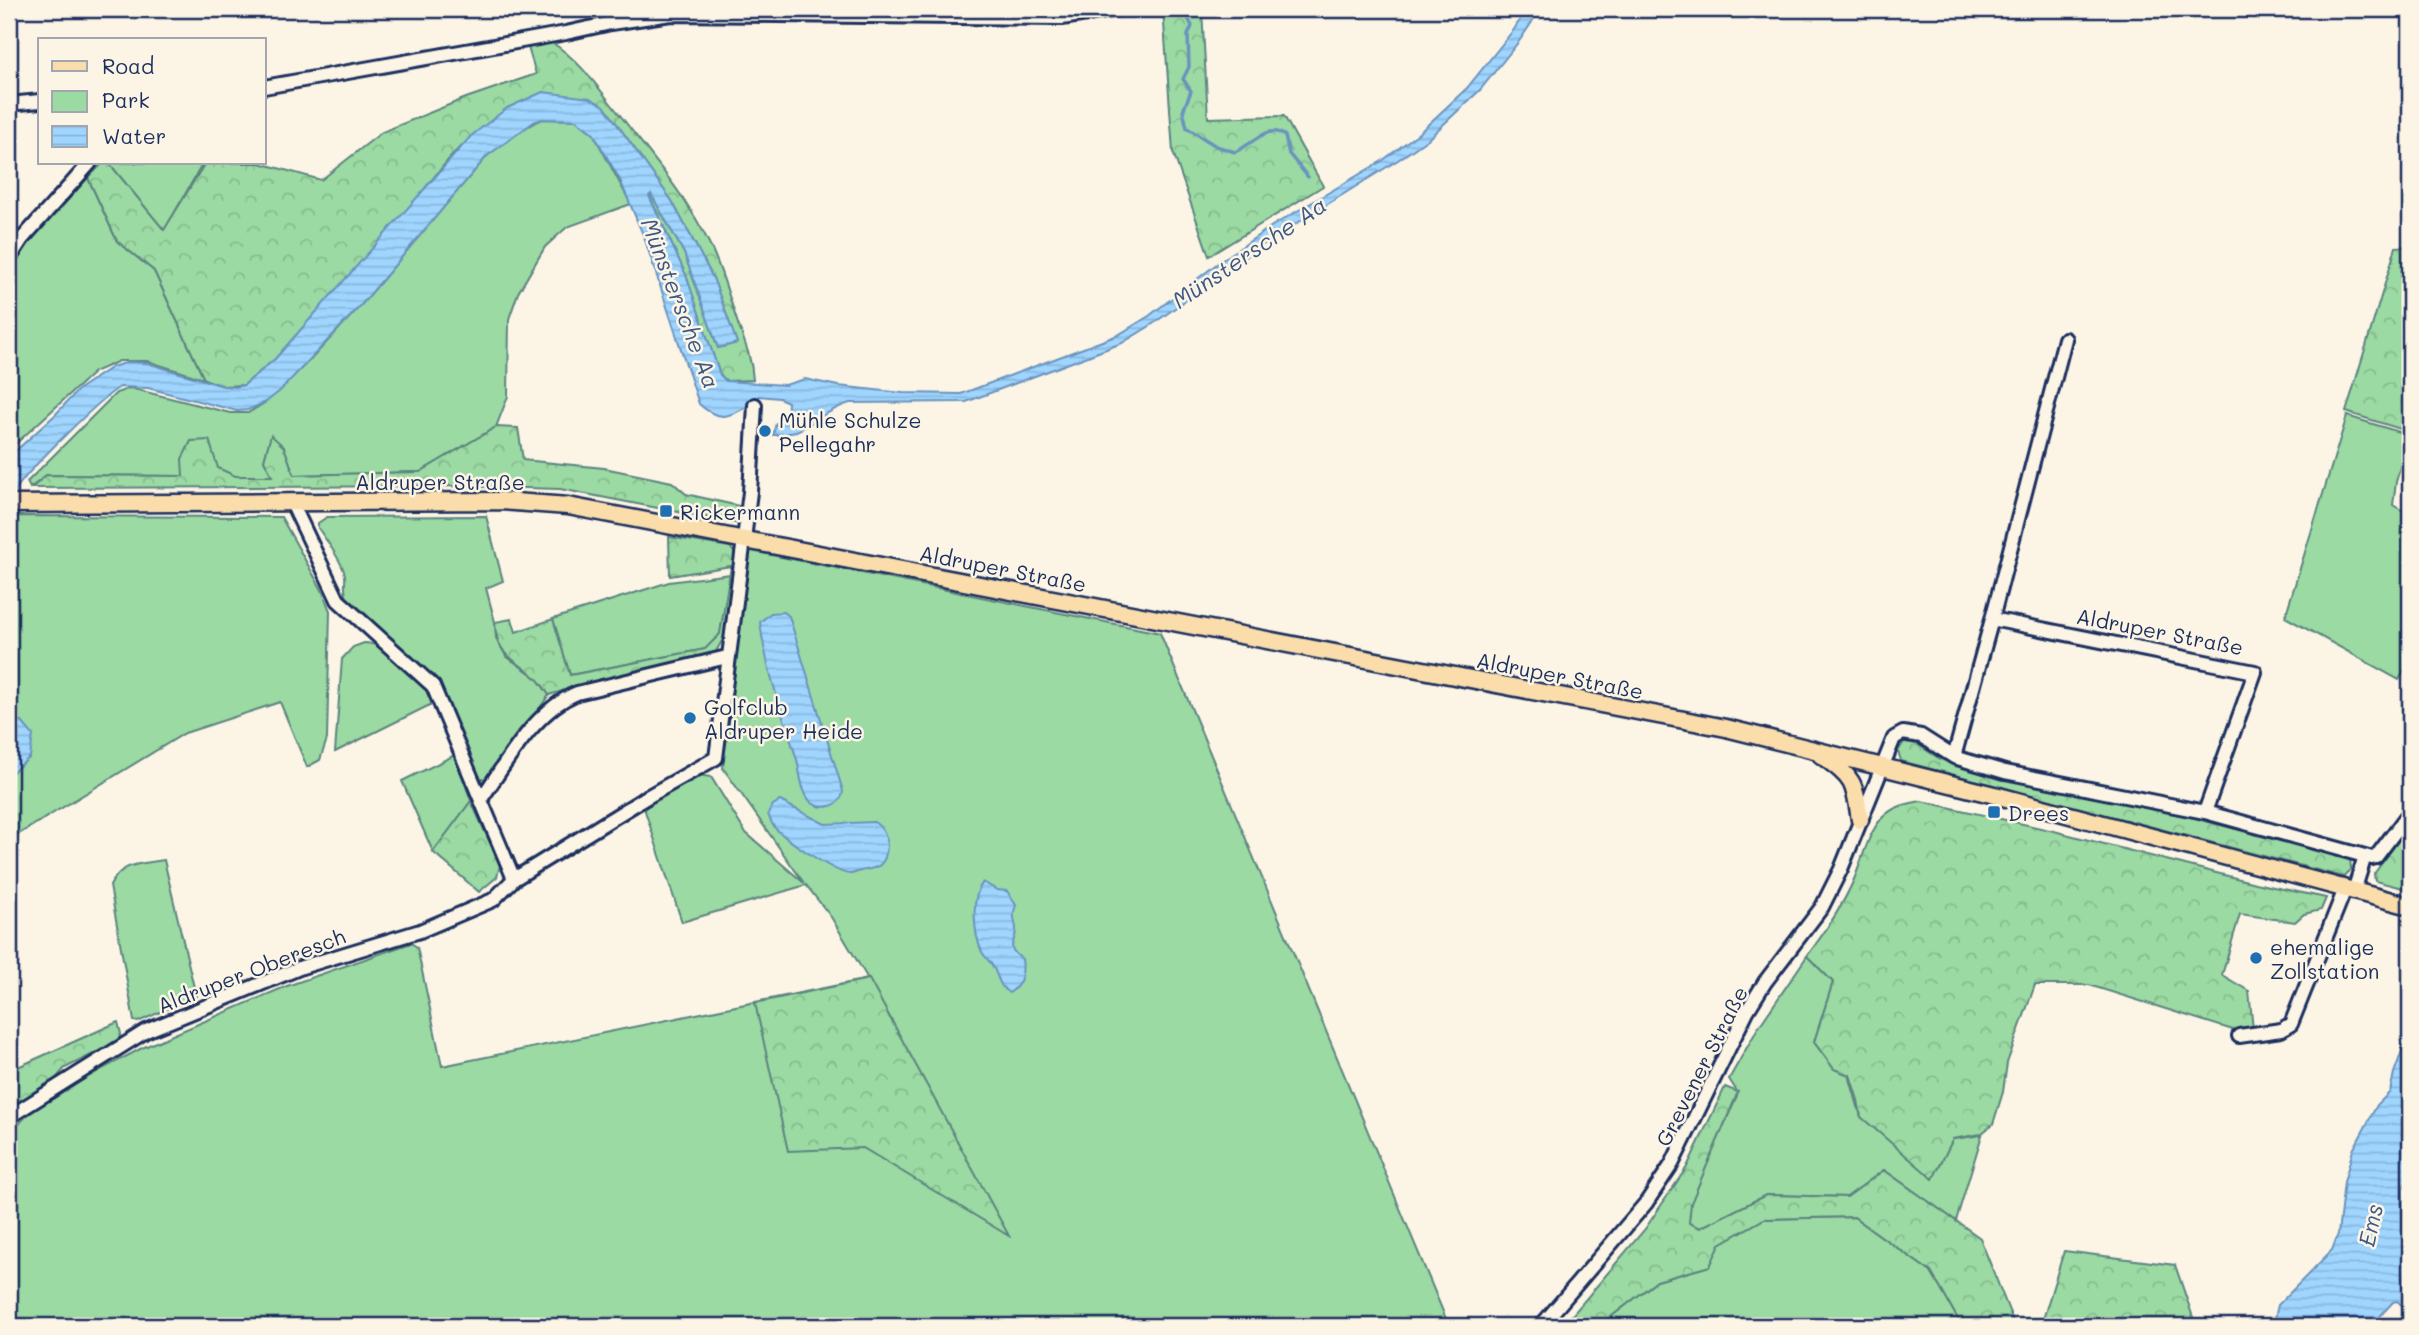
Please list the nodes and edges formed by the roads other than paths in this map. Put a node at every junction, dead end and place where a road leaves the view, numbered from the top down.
1 (1118, 9) edge
2 (266, 88) edge
3 (38, 101) edge
4 (9, 104) edge
5 (89, 164) edge
6 (9, 259) edge
7 (2065, 339) dead end
8 (755, 405) dead end
9 (291, 502) junction
10 (14, 504) edge
11 (744, 539) junction
12 (1992, 619) junction
13 (727, 657) junction
14 (1812, 749) junction
15 (1954, 757) junction
16 (1881, 766) junction
17 (481, 799) junction
18 (2205, 812) junction
19 (2410, 812) edge
20 (1860, 820) junction
21 (2365, 856) junction
22 (514, 879) junction
23 (2350, 890) junction
24 (2410, 906) edge
25 (2239, 1036) dead end
26 (9, 1117) edge
27 (1541, 1326) edge

1 - 2 street
3 - 4 street
5 - 6 street
7 - 12 street
8 - 11 street, Aldruper Oberesch
9 - 10 main road, Aldruper Straße
9 - 11 main road, Aldruper Straße
9 - 17 street
11 - 13 street, Aldruper Oberesch
11 - 14 main road, Aldruper Straße
12 - 15 street
12 - 18 street, Aldruper Straße
13 - 17 street
13 - 22 street, Aldruper Oberesch
14 - 16 main road, Aldruper Straße
14 - 20 main road
15 - 16 street
15 - 18 street
16 - 20 street, Grevener Straße
16 - 23 main road, Aldruper Straße
17 - 22 street
18 - 21 street
19 - 21 street
20 - 27 street, Grevener Straße
21 - 23 street
22 - 26 street, Aldruper Oberesch
23 - 24 main road, Aldruper Straße
23 - 25 street

